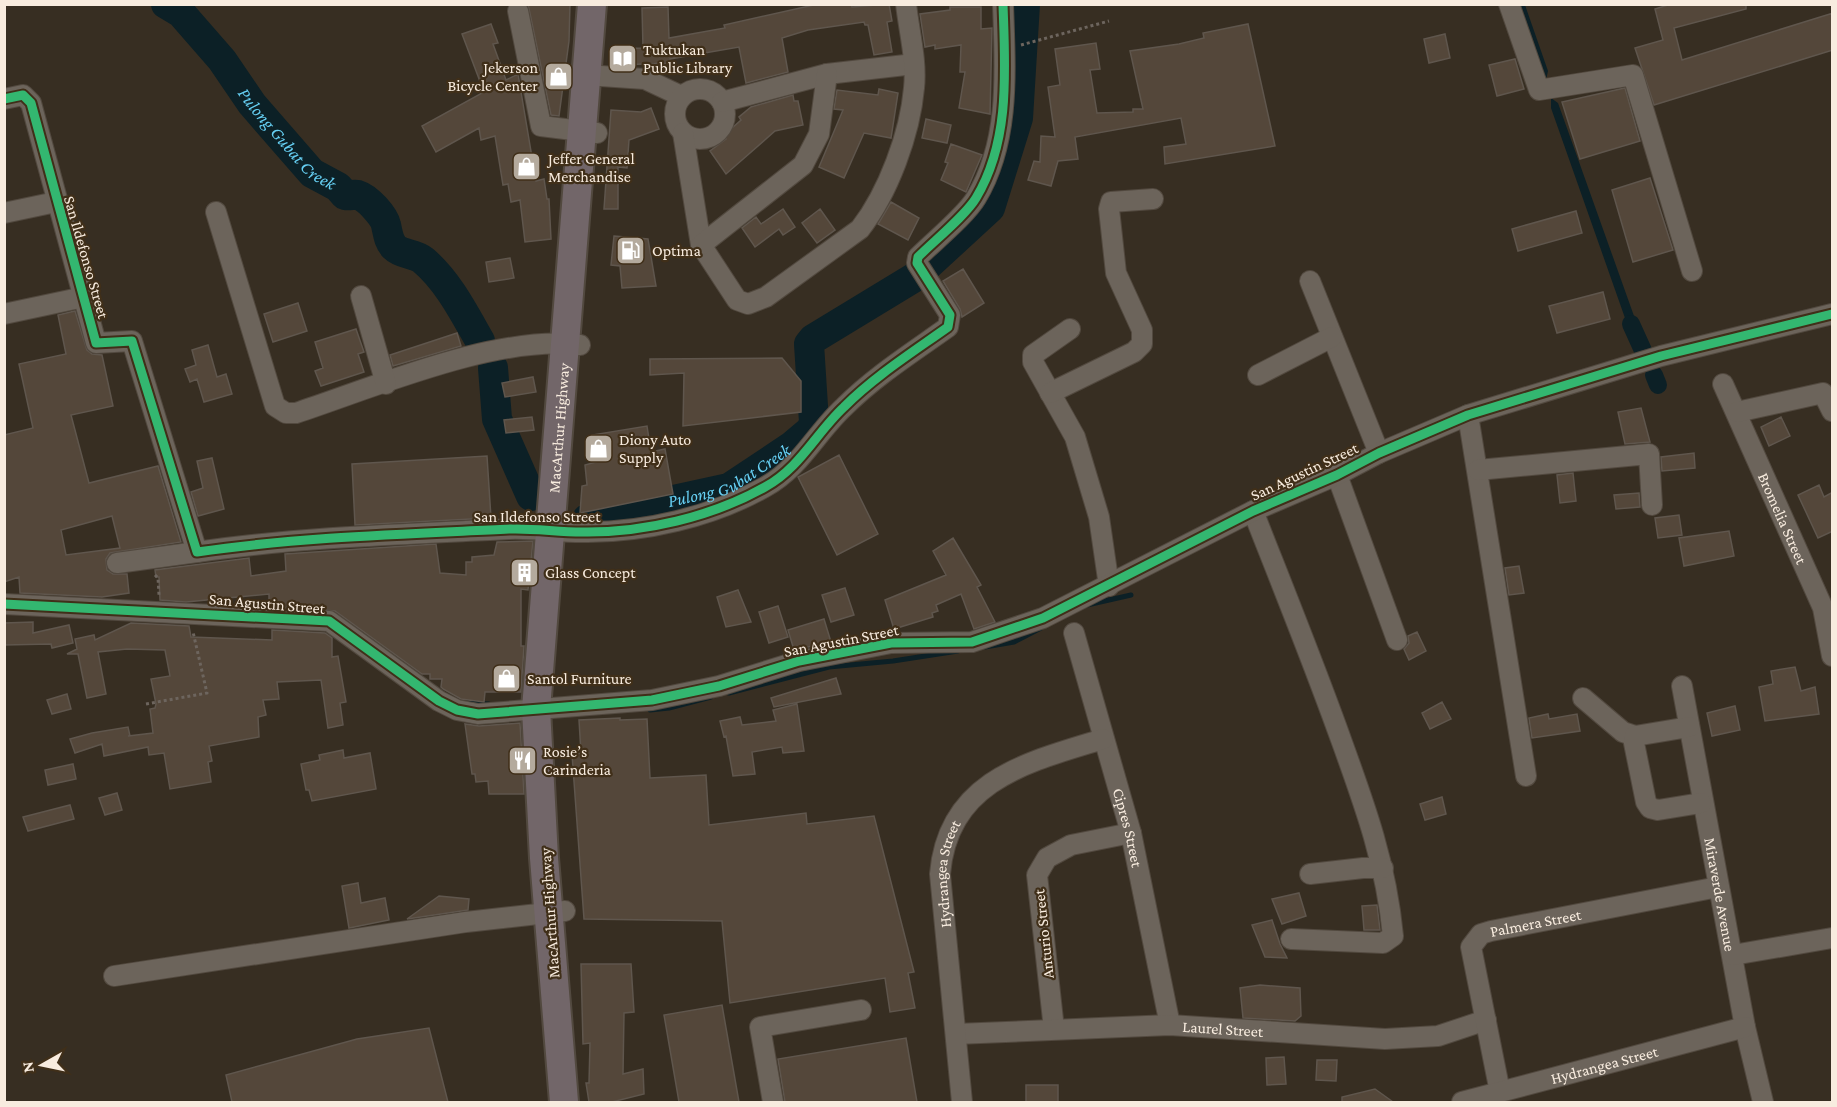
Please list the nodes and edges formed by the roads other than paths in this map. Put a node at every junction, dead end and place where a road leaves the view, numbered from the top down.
1 (592, 4) edge
2 (607, 4) edge
3 (906, 4) edge
4 (1003, 4) edge
5 (1509, 4) edge
6 (518, 11) dead end
7 (914, 64) junction
8 (827, 74) junction
9 (594, 76) junction
10 (681, 96) junction
11 (4, 99) edge
12 (722, 102) junction
13 (590, 132) junction
14 (683, 133) junction
15 (1153, 199) dead end
16 (56, 202) junction
17 (216, 212) dead end
18 (4, 213) edge
19 (701, 245) junction
20 (1692, 271) dead end
21 (1310, 281) dead end
22 (361, 296) dead end
23 (84, 297) junction
24 (4, 314) edge
25 (1833, 314) edge
26 (1070, 330) dead end
27 (1332, 337) junction
28 (572, 344) junction
29 (1258, 375) dead end
30 (386, 384) junction
31 (1723, 384) dead end
32 (1050, 393) junction
33 (1833, 411) edge
34 (1737, 412) junction
35 (1468, 415) junction
36 (1378, 453) junction
37 (1478, 470) junction
38 (1336, 475) junction
39 (1652, 505) dead end
40 (1253, 511) junction
41 (558, 530) junction
42 (197, 552) junction
43 (117, 563) dead end
44 (1109, 586) junction
45 (4, 604) edge
46 (1828, 607) edge
47 (1074, 633) dead end
48 (1397, 640) dead end
49 (1833, 656) edge
50 (1682, 686) dead end
51 (1583, 698) dead end
52 (545, 708) junction
53 (1689, 727) junction
54 (1635, 736) junction
55 (1103, 739) junction
56 (1526, 776) dead end
57 (1701, 803) junction
58 (1131, 833) junction
59 (1383, 868) junction
60 (1310, 874) dead end
61 (1718, 887) junction
62 (557, 911) junction
63 (1829, 938) edge
64 (1292, 939) dead end
65 (1733, 956) junction
66 (114, 976) dead end
67 (861, 1010) dead end
68 (1486, 1020) junction
69 (1170, 1025) junction
70 (1745, 1027) junction
71 (1054, 1029) junction
72 (956, 1034) junction
73 (1500, 1092) junction
74 (564, 1102) edge
75 (580, 1102) edge
76 (773, 1102) edge
77 (962, 1102) edge
78 (1462, 1102) edge
79 (1763, 1102) edge

1 - 9 highway, MacArthur Highway
2 - 9 highway, MacArthur Highway
3 - 7 street
4 - 41 street, San Ildefonso Street
5 - 20 street
6 - 13 street
7 - 8 street
7 - 19 street
8 - 12 street
8 - 19 street
9 - 10 street
9 - 13 highway, MacArthur Highway
10 - 12 street
10 - 14 street
11 - 16 street, San Ildefonso Street
12 - 14 street
13 - 28 highway, MacArthur Highway
14 - 19 street
15 - 32 street
16 - 18 street
16 - 23 street, San Ildefonso Street
17 - 30 street
21 - 27 street
22 - 30 street
23 - 24 street
23 - 42 street, San Ildefonso Street
25 - 35 street, San Agustin Street
26 - 32 street
27 - 29 street
27 - 36 street
28 - 30 street
28 - 41 highway, MacArthur Highway
31 - 34 street, Bromelia Street
32 - 44 street
33 - 34 street
34 - 46 street, Bromelia Street
35 - 36 street, San Agustin Street
35 - 37 street
36 - 38 street, San Agustin Street
37 - 39 street
37 - 56 street
38 - 40 street, San Agustin Street
38 - 48 street
40 - 44 street, San Agustin Street
40 - 59 street
41 - 42 street, San Ildefonso Street
41 - 52 highway, MacArthur Highway
42 - 43 street
44 - 52 street, San Agustin Street
45 - 52 street, San Agustin Street
46 - 49 street, Bromelia Street
47 - 55 street, Cipres Street
50 - 53 street, Miraverde Avenue
51 - 54 street
52 - 62 highway, MacArthur Highway
53 - 54 street
53 - 57 street, Miraverde Avenue
54 - 57 street
55 - 58 street, Cipres Street
55 - 72 street, Hydrangea Street
57 - 61 street, Miraverde Avenue
58 - 69 street, Cipres Street
58 - 71 street, Anturio Street
59 - 60 street
59 - 64 street
61 - 65 street, Miraverde Avenue
61 - 68 street, Palmera Street
62 - 66 street
62 - 74 highway, MacArthur Highway
62 - 75 highway, MacArthur Highway
63 - 65 street
65 - 70 street, Miraverde Avenue
67 - 76 street
68 - 69 street, Laurel Street
68 - 73 street, Palmera Street
69 - 71 street, Laurel Street
70 - 73 street, Hydrangea Street
70 - 79 street, Miraverde Avenue
71 - 72 street, Laurel Street
72 - 77 street, Hydrangea Street
73 - 78 street, Hydrangea Street

